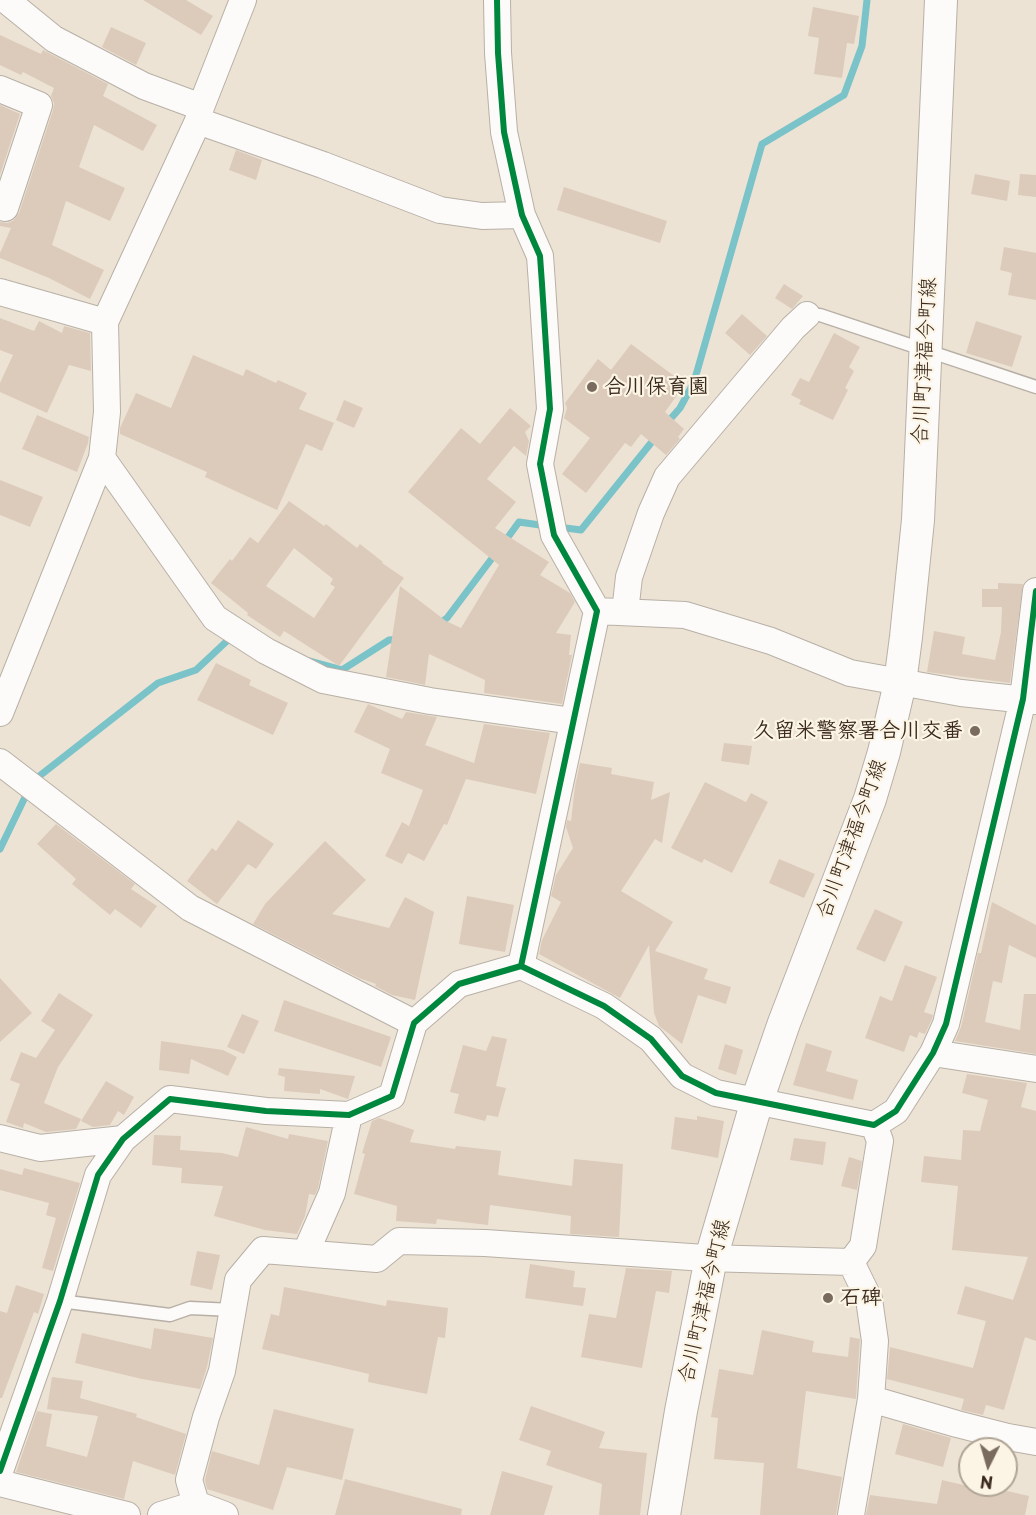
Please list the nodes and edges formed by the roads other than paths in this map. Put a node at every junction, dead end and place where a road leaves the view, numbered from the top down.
1 (6, 0) edge
2 (243, 0) edge
3 (497, 0) edge
4 (942, 0) edge
5 (0, 89) edge
6 (199, 114) junction
7 (0, 206) edge
8 (522, 215) junction
9 (0, 292) edge
10 (807, 315) joint
11 (105, 322) junction
12 (926, 350) junction
13 (1036, 387) edge
14 (102, 458) junction
15 (1036, 591) edge
16 (597, 611) junction
17 (625, 612) junction
18 (900, 682) junction
19 (1030, 700) edge
20 (0, 713) edge
21 (573, 721) junction
22 (0, 762) edge
23 (520, 966) junction
24 (414, 1023) junction
25 (933, 1053) junction
26 (1036, 1069) edge
27 (757, 1101) junction
28 (349, 1115) junction
29 (874, 1125) junction
30 (0, 1138) edge
31 (123, 1139) junction
32 (306, 1252) junction
33 (711, 1258) junction
34 (851, 1262) junction
35 (60, 1301) junction
36 (233, 1310) junction
37 (871, 1399) junction
38 (1036, 1442) edge
39 (0, 1471) edge
40 (0, 1483) edge
41 (196, 1504) junction
42 (128, 1515) edge
43 (161, 1515) edge
44 (225, 1515) edge
45 (664, 1515) edge
46 (851, 1515) edge

1 - 6 street
2 - 6 street
3 - 8 street
4 - 12 street, 合川町津福今町線
5 - 7 street
6 - 8 street
6 - 11 street
8 - 16 street
9 - 11 street
10 - 12 lane
10 - 17 street
11 - 14 street
12 - 13 lane
12 - 18 street, 合川町津福今町線
14 - 20 street
14 - 21 street
15 - 19 street
16 - 17 street
16 - 21 street
17 - 18 street
18 - 19 street
18 - 27 street, 合川町津福今町線
19 - 25 street
21 - 23 street
22 - 24 street
23 - 24 street
23 - 27 street
24 - 28 street
25 - 26 street
25 - 29 street
27 - 29 street
27 - 33 street, 合川町津福今町線
28 - 31 street
28 - 32 street
29 - 34 street
30 - 31 street
31 - 35 street
32 - 33 street
32 - 36 street
33 - 34 street
33 - 45 street, 合川町津福今町線
34 - 37 street
35 - 36 lane
35 - 39 street
36 - 41 street
37 - 38 street
37 - 46 street
40 - 42 street
41 - 43 street
41 - 44 street

